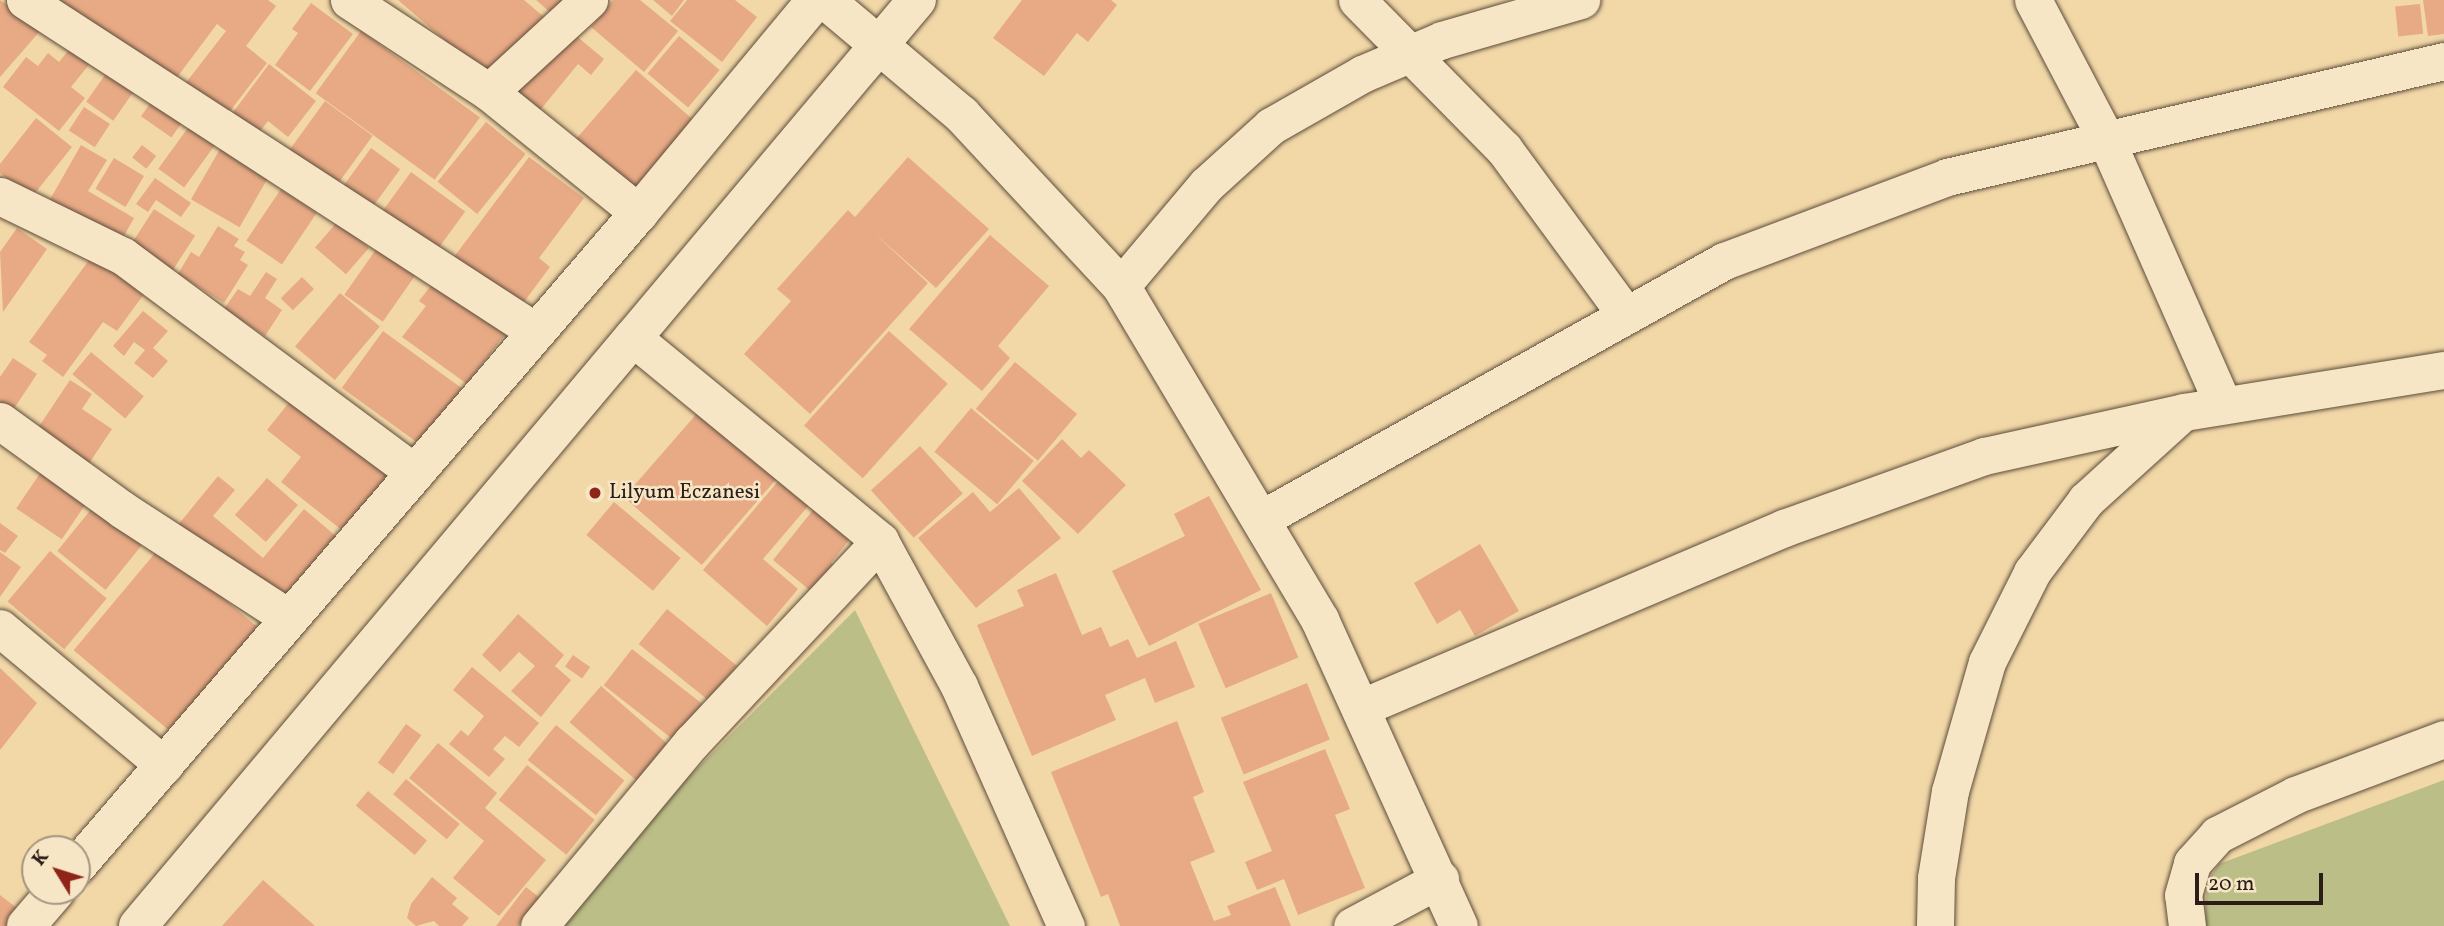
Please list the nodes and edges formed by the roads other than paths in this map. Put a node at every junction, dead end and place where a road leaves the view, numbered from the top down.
1 (25, 0) edge
2 (589, 0) edge
3 (816, 0) edge
4 (825, 0) edge
5 (917, 0) edge
6 (1581, 0) edge
7 (2033, 0) edge
8 (1365, 3) edge
9 (365, 4) edge
10 (877, 47) junction
11 (1410, 54) junction
12 (2444, 61) edge
13 (489, 92) junction
14 (2105, 136) junction
15 (0, 196) edge
16 (639, 213) junction
17 (1121, 286) junction
18 (1625, 314) junction
19 (535, 331) junction
20 (632, 337) junction
21 (2444, 370) edge
22 (2222, 405) junction
23 (2183, 412) junction
24 (0, 421) edge
25 (415, 473) junction
26 (1261, 519) junction
27 (880, 541) junction
28 (289, 618) junction
29 (0, 628) edge
30 (1360, 708) junction
31 (2444, 739) edge
32 (164, 765) junction
33 (91, 850) edge
34 (1440, 879) junction
35 (44, 905) edge
36 (26, 926) edge
37 (138, 926) edge
38 (539, 926) edge
39 (1066, 926) edge
40 (1352, 926) edge
41 (1459, 926) edge
42 (1935, 926) edge
43 (2187, 926) edge

1 - 19 street
2 - 13 street
3 - 16 main road
4 - 10 main road
5 - 10 main road
6 - 11 street
7 - 14 street
8 - 11 street
9 - 13 street
10 - 17 main road
10 - 20 main road
11 - 17 street
11 - 18 street
12 - 14 street
13 - 16 street
14 - 18 street
14 - 22 street
15 - 25 street
16 - 19 main road
17 - 26 main road
18 - 26 street
19 - 25 main road
20 - 27 street
20 - 37 main road
21 - 22 street
22 - 23 street
23 - 30 street
23 - 42 street
24 - 28 street
25 - 28 main road
26 - 30 main road
27 - 38 street
27 - 39 street
28 - 32 main road
29 - 32 street
30 - 34 main road
31 - 43 street
32 - 33 main road
34 - 40 street
34 - 41 main road
35 - 36 main road

